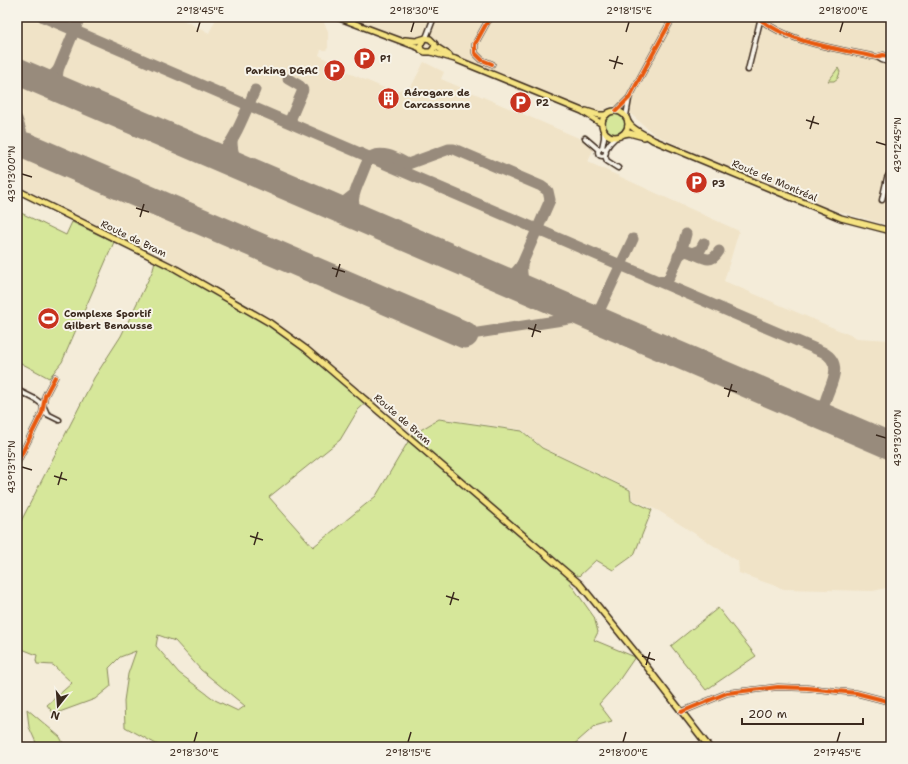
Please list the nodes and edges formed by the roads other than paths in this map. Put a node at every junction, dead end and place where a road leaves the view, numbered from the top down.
1 (337, 17) edge
2 (434, 17) edge
3 (490, 17) edge
4 (673, 17) edge
5 (760, 18) edge
6 (430, 28) junction
7 (394, 38) junction
8 (424, 39) junction
9 (432, 40) junction
10 (435, 46) junction
11 (420, 48) junction
12 (431, 52) junction
13 (876, 56) junction
14 (891, 57) edge
15 (455, 59) junction
16 (492, 64) dead end
17 (891, 64) edge
18 (748, 70) dead end
19 (629, 98) junction
20 (582, 111) junction
21 (616, 111) junction
22 (606, 115) junction
23 (627, 119) junction
24 (602, 124) junction
25 (604, 130) junction
26 (624, 134) junction
27 (616, 137) junction
28 (585, 138) dead end
29 (653, 140) junction
30 (602, 149) junction
31 (891, 155) edge
32 (605, 156) junction
33 (891, 164) edge
34 (618, 168) dead end
35 (891, 171) edge
36 (17, 190) edge
37 (882, 200) dead end
38 (891, 231) edge
39 (55, 377) dead end
40 (17, 390) edge
41 (43, 404) junction
42 (59, 420) dead end
43 (17, 463) edge
44 (891, 702) edge
45 (682, 712) junction
46 (709, 747) edge

1 - 7 main road
2 - 6 street
3 - 16 street
4 - 19 street
5 - 13 street
5 - 18 street
6 - 8 street
6 - 9 street
7 - 8 main road
7 - 11 main road
8 - 9 main road
8 - 11 main road
9 - 10 main road
10 - 12 main road
10 - 15 main road
11 - 12 main road
12 - 15 main road
13 - 14 street
13 - 17 street
15 - 20 main road
19 - 21 street
19 - 23 street
20 - 22 main road
20 - 24 main road
21 - 22 main road
21 - 23 main road
22 - 24 main road
23 - 26 main road
23 - 29 main road, Route de Montréal
24 - 25 main road
25 - 27 main road
25 - 30 street
26 - 27 main road
26 - 29 main road, Route de Montréal
27 - 30 street
28 - 30 street
29 - 38 main road, Route de Montréal
30 - 32 street
30 - 32 street
31 - 33 street
32 - 34 street
35 - 37 street
36 - 45 main road, Route de Bram
39 - 41 street
40 - 41 street
41 - 42 street
41 - 43 street
44 - 45 street
45 - 46 main road, Route de Bram

